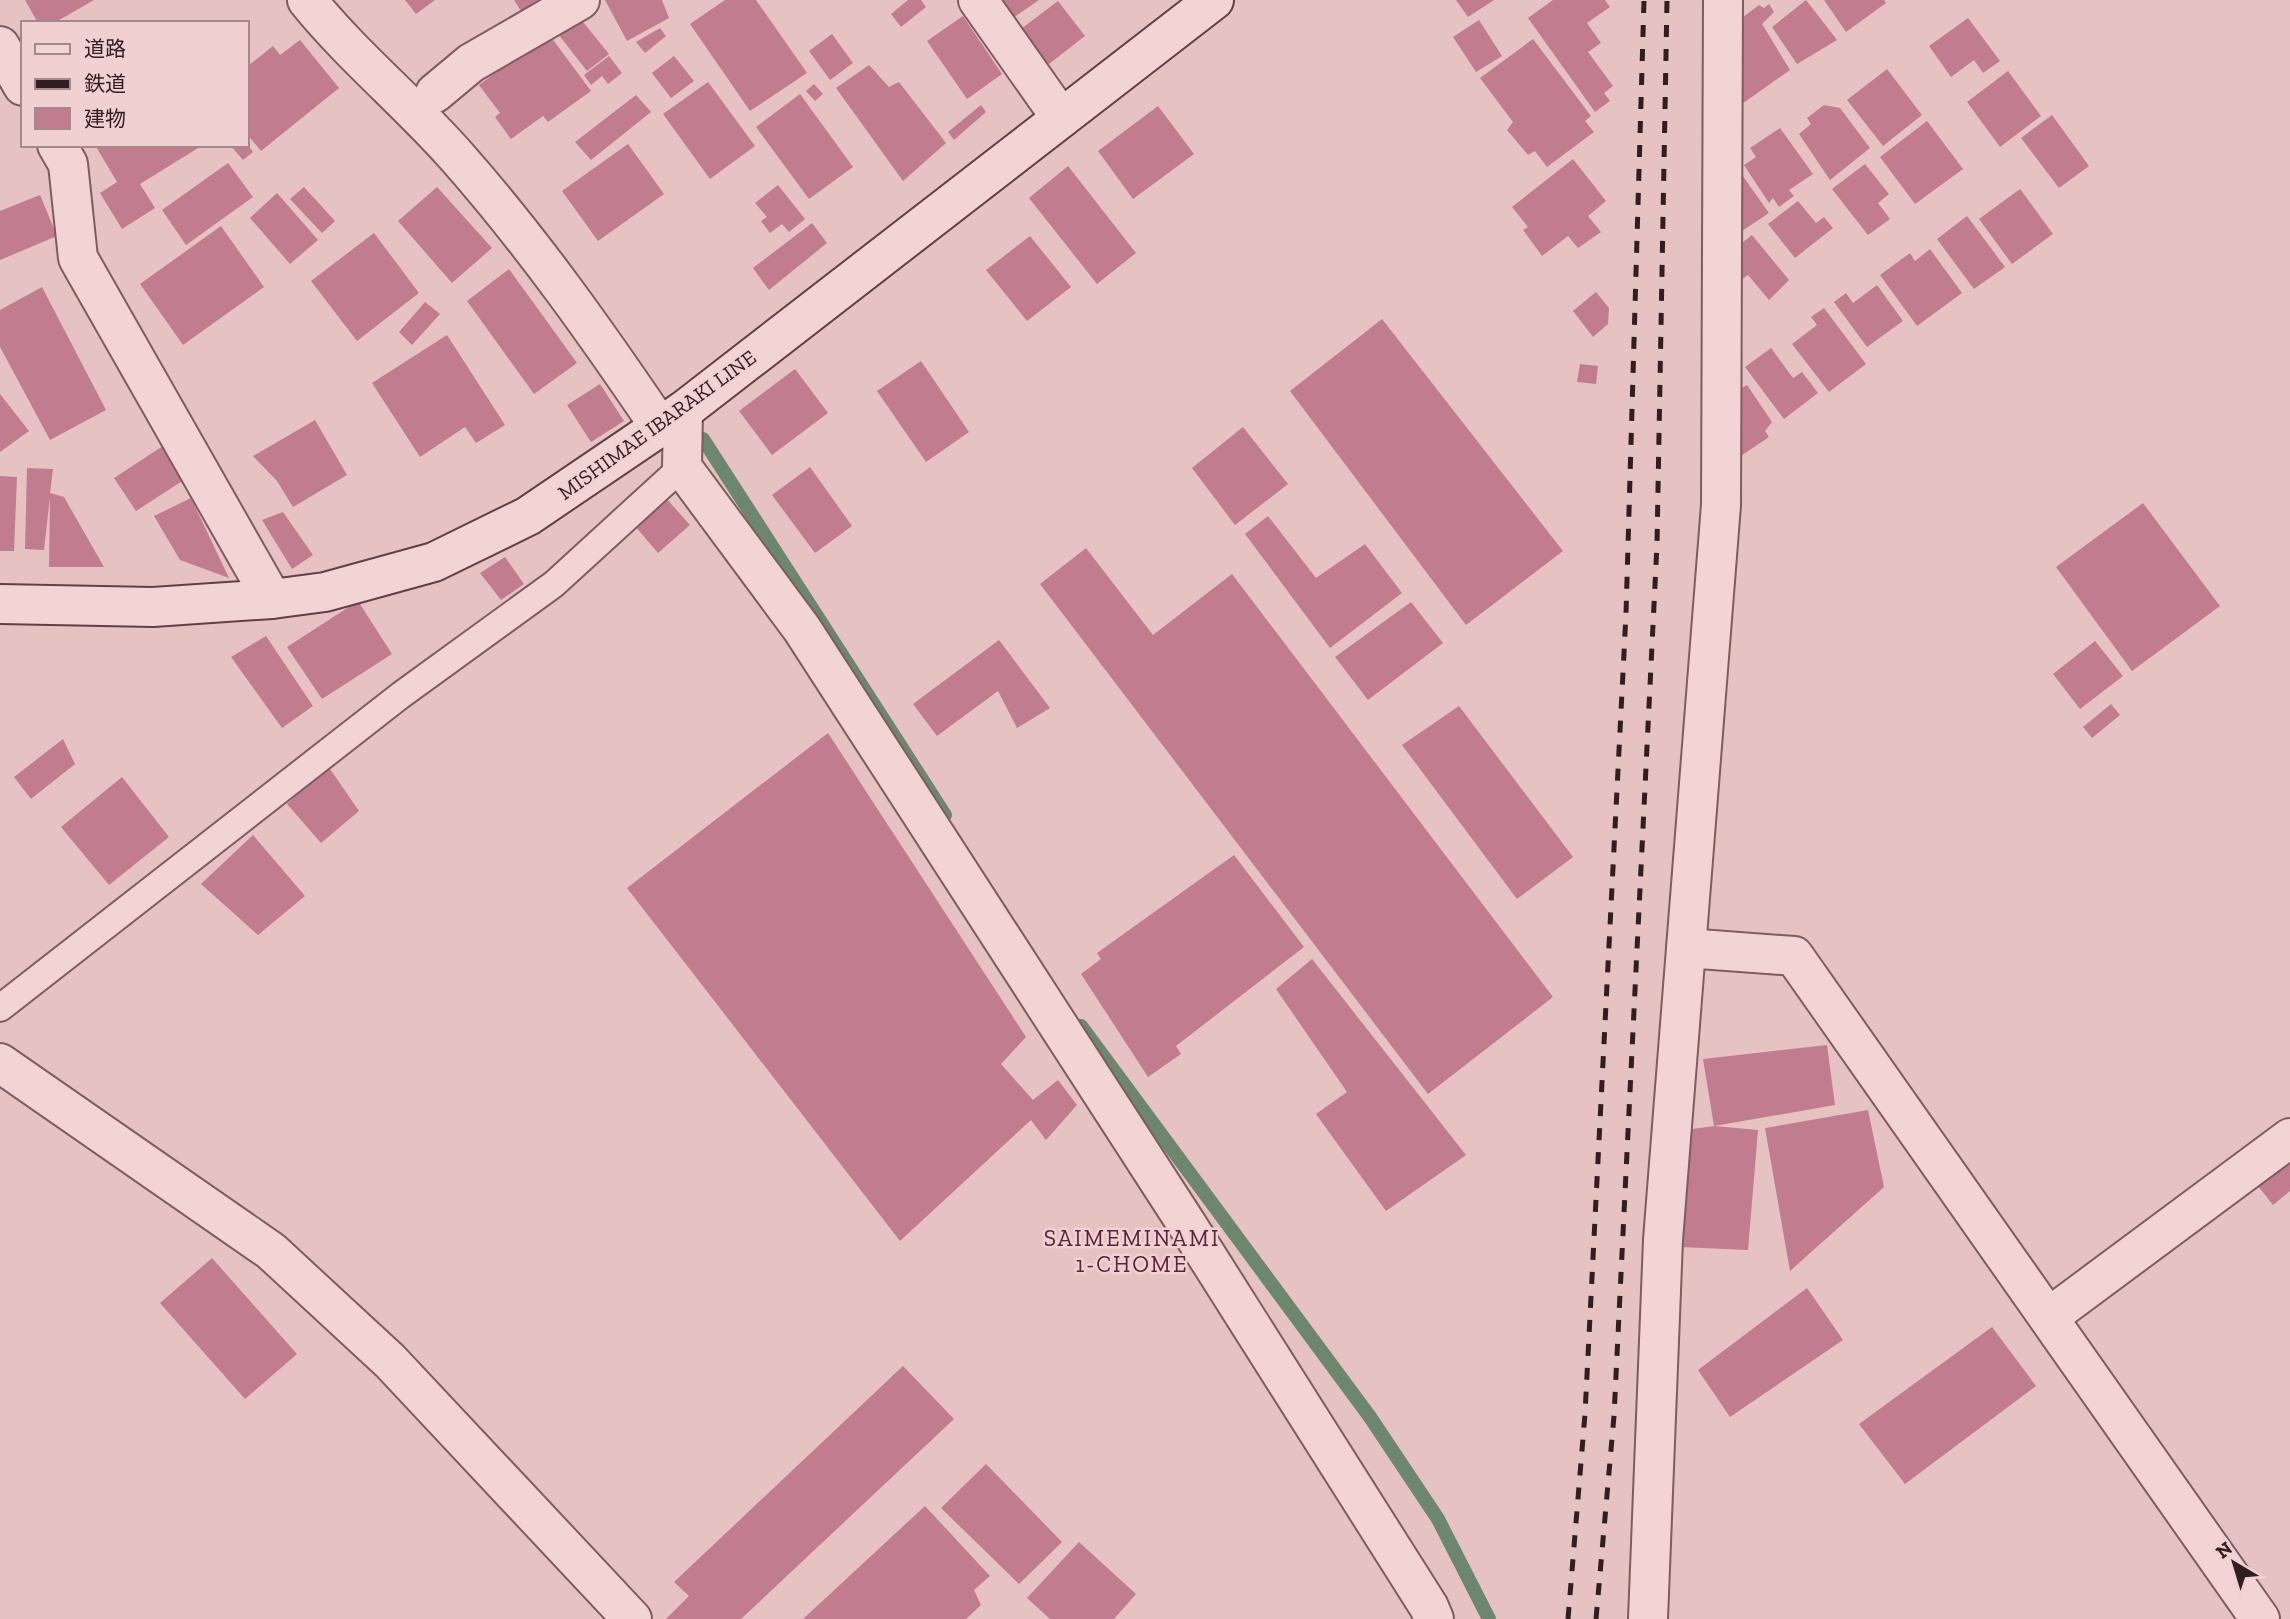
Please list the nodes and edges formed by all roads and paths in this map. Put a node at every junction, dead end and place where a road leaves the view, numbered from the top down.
1 (307, 0) edge
2 (580, 0) edge
3 (978, 0) edge
4 (1214, 0) edge
5 (1723, 0) edge
6 (0, 46) edge
7 (21, 83) edge
8 (435, 93) dead end
9 (1061, 118) junction
10 (58, 147) edge
11 (671, 419) junction
12 (682, 467) junction
13 (272, 599) junction
14 (0, 604) edge
15 (1686, 948) junction
16 (0, 1009) edge
17 (0, 1063) edge
18 (2290, 1138) edge
19 (2049, 1317) junction
20 (632, 1619) edge
21 (1434, 1619) edge
22 (1648, 1619) edge
23 (2260, 1619) edge

1 - 11 street
2 - 8 street
3 - 9 street
4 - 9 street, MISHIMAE IBARAKI LINE
5 - 15 street
6 - 7 street
9 - 11 street, MISHIMAE IBARAKI LINE
10 - 13 street
11 - 12 street
11 - 13 street, MISHIMAE IBARAKI LINE
12 - 16 lane
12 - 21 street
13 - 14 street, MISHIMAE IBARAKI LINE
15 - 19 street
15 - 22 street
17 - 20 street
18 - 19 street
19 - 23 street

